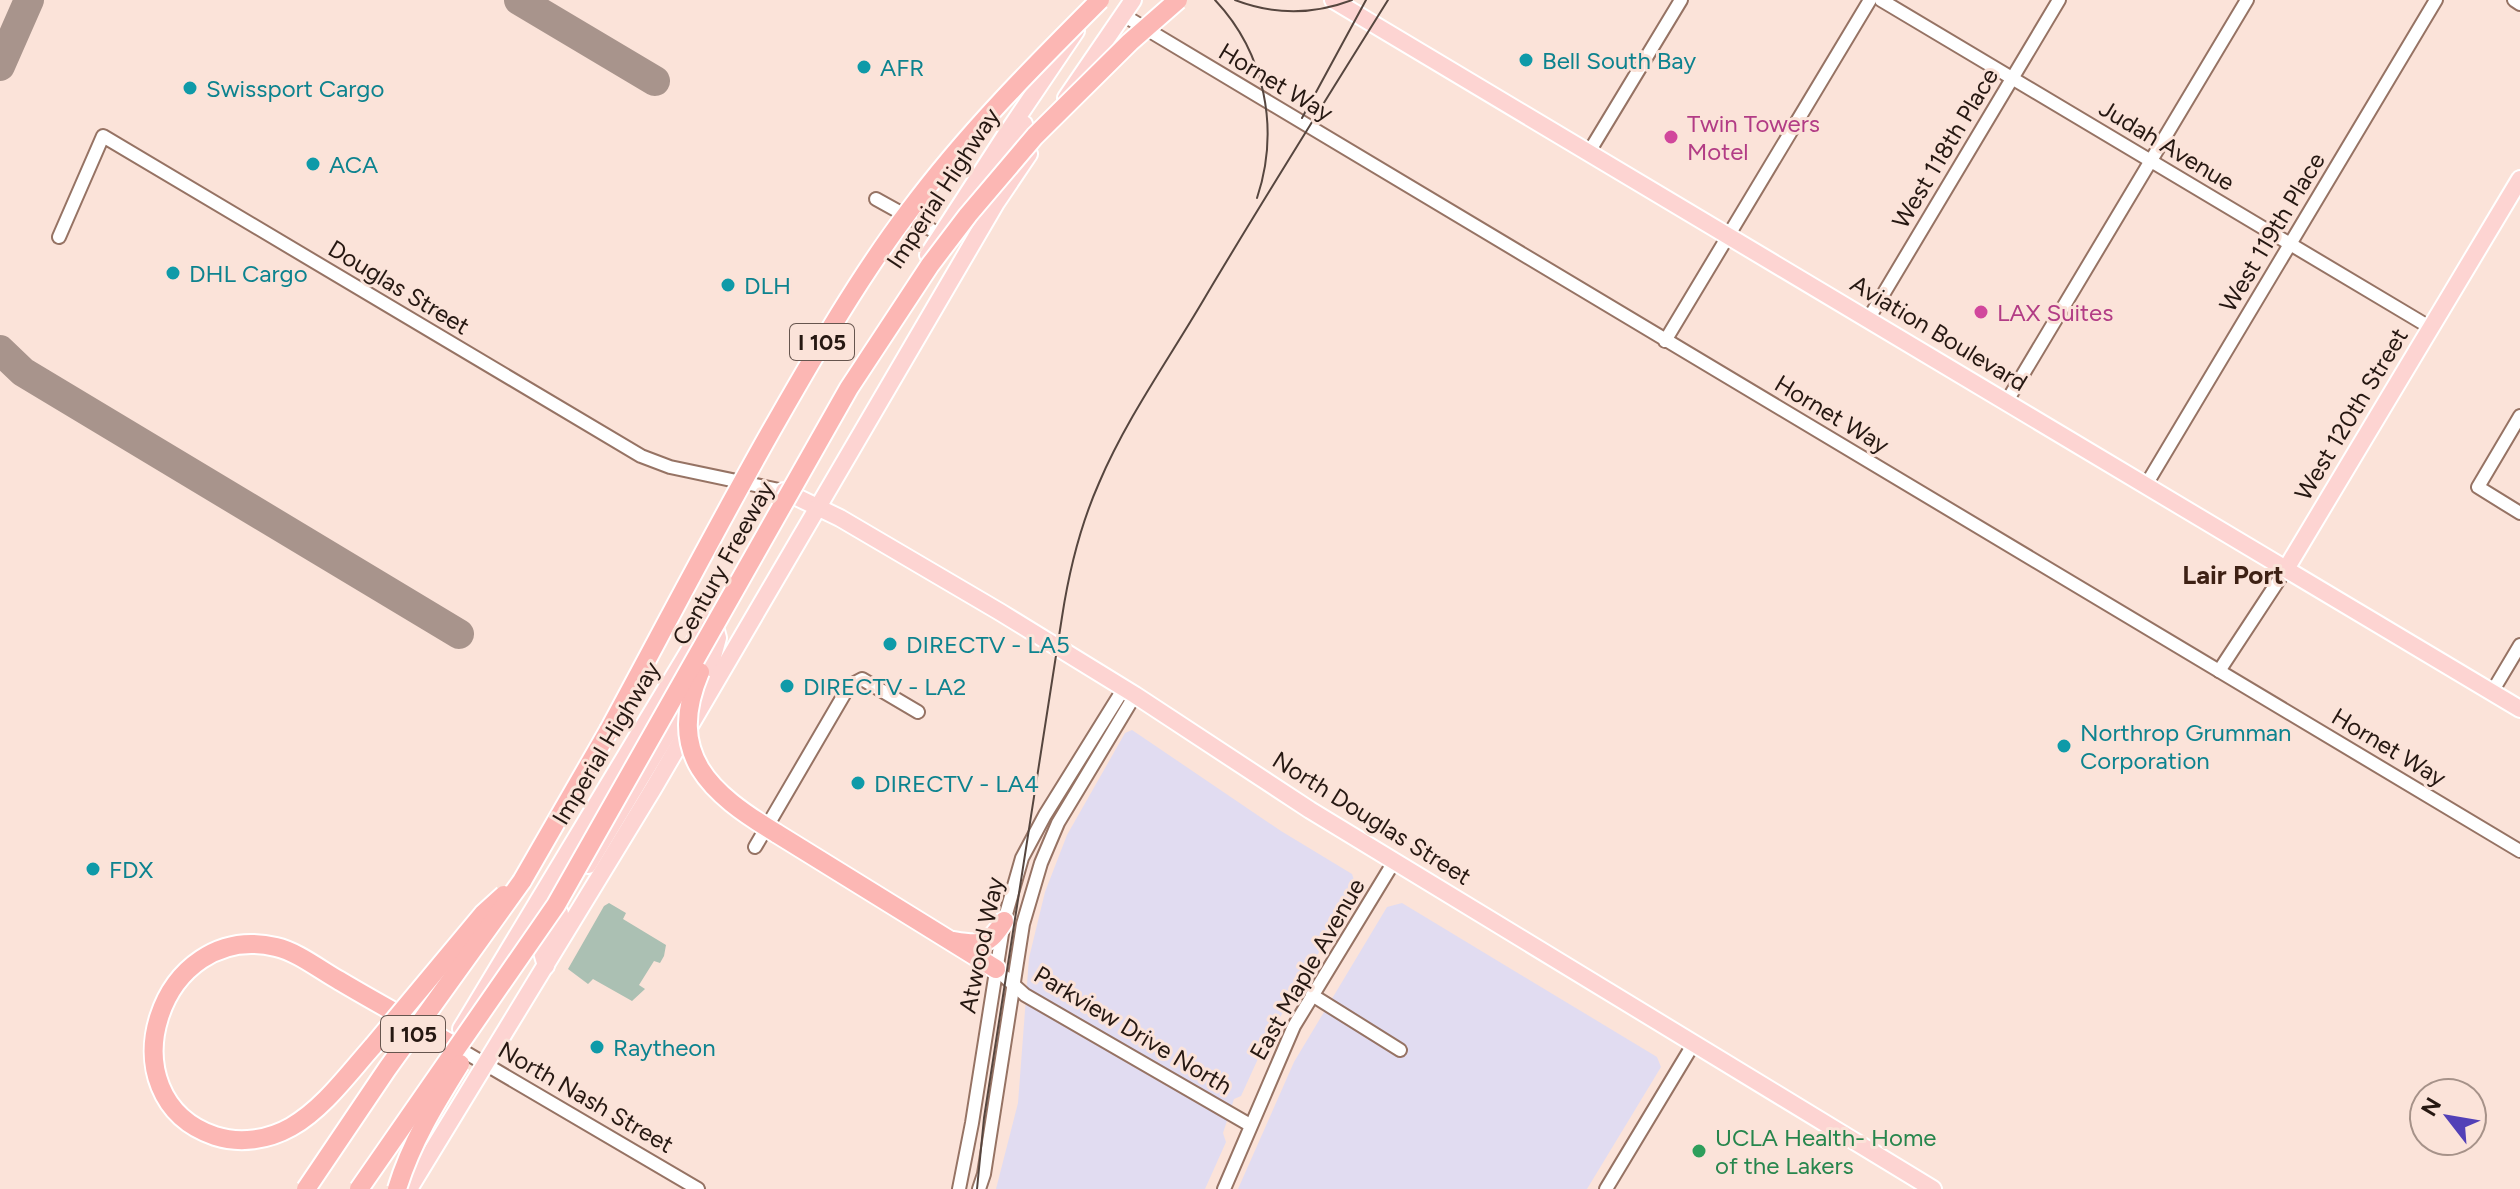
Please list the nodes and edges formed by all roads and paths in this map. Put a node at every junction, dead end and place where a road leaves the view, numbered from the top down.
1 (1099, 0) edge
2 (1133, 0) edge
3 (1178, 0) edge
4 (1333, 0) edge
5 (1681, 0) edge
6 (1870, 0) edge
7 (1881, 0) edge
8 (2059, 0) edge
9 (2247, 0) edge
10 (2436, 0) edge
11 (2514, 0) edge
12 (2520, 4) edge
13 (1123, 15) junction
14 (2012, 78) junction
15 (1039, 85) junction
16 (1589, 152) junction
17 (2151, 161) junction
18 (2520, 179) edge
19 (876, 199) dead end
20 (941, 235) junction
21 (1728, 235) junction
22 (59, 237) dead end
23 (2291, 244) junction
24 (965, 256) junction
25 (1869, 318) junction
26 (2431, 328) junction
27 (1665, 341) junction
28 (2007, 401) junction
29 (2520, 416) edge
30 (2146, 485) junction
31 (784, 491) junction
32 (818, 507) junction
33 (2520, 513) edge
34 (2286, 569) junction
35 (719, 611) junction
36 (2520, 645) edge
37 (2508, 665) junction
38 (2219, 671) junction
39 (2520, 672) edge
40 (1130, 691) junction
41 (2492, 692) junction
42 (2520, 709) edge
43 (918, 712) dead end
44 (619, 769) junction
45 (646, 785) junction
46 (755, 847) dead end
47 (2520, 851) edge
48 (1395, 860) junction
49 (522, 881) junction
50 (556, 905) junction
51 (1004, 921) junction
52 (951, 941) junction
53 (996, 969) junction
54 (1014, 985) junction
55 (1312, 995) junction
56 (1694, 1043) junction
57 (451, 1044) junction
58 (1400, 1050) dead end
59 (485, 1064) junction
60 (1250, 1125) junction
61 (1923, 1186) edge
62 (306, 1189) edge
63 (362, 1189) edge
64 (397, 1189) edge
65 (409, 1189) edge
66 (698, 1189) edge
67 (959, 1189) edge
68 (979, 1189) edge
69 (1224, 1189) edge
70 (1606, 1189) edge

1 - 15 main road, Imperial Highway
1 - 49 highway, Century Freeway / I 105, bridge
2 - 13 main road
3 - 35 highway, Century Freeway / I 105, bridge
4 - 16 main road, Aviation Boulevard
5 - 16 street
6 - 21 street
7 - 14 street, Judah Avenue
8 - 14 street, West 118th Place
9 - 17 street
10 - 23 street, West 119th Place
11 - 12 street
13 - 24 main road
13 - 27 street, Hornet Way
14 - 17 street, Judah Avenue
14 - 25 street, West 118th Place
15 - 20 main road, Imperial Highway
15 - 24 main road
16 - 21 main road, Aviation Boulevard
17 - 23 street, Judah Avenue
17 - 28 street
18 - 26 main road, West 120th Street
19 - 20 street
20 - 31 main road, Imperial Highway
21 - 25 main road, Aviation Boulevard
21 - 27 street
22 - 31 street, Douglas Street
23 - 26 street, Judah Avenue
23 - 30 street, West 119th Place
24 - 32 main road
25 - 28 main road, Aviation Boulevard
26 - 34 main road, West 120th Street
27 - 38 street, Hornet Way
28 - 30 main road, Aviation Boulevard
29 - 33 street
30 - 34 main road, Aviation Boulevard
31 - 32 main road, North Douglas Street
31 - 35 main road, Imperial Highway
32 - 40 main road, North Douglas Street
32 - 45 main road
34 - 38 street, West 120th Street
34 - 41 main road, Aviation Boulevard
35 - 44 main road, Imperial Highway
35 - 45 main road
35 - 50 highway, Century Freeway / I 105, bridge
35 - 52 highway, bridge
36 - 37 street
37 - 39 street
37 - 41 street
38 - 47 street, Hornet Way
40 - 48 main road, North Douglas Street
40 - 51 street, Atwood Way
40 - 54 street, Atwood Way
41 - 42 main road, Aviation Boulevard
43 - 46 street
44 - 45 street
44 - 57 main road, Imperial Highway
45 - 59 main road
48 - 55 street, East Maple Avenue
48 - 56 main road, North Douglas Street
49 - 57 highway, bridge
49 - 62 highway, Century Freeway / I 105, bridge
50 - 63 highway, Century Freeway / I 105, bridge
50 - 64 highway, bridge
51 - 52 highway
51 - 53 street, Atwood Way
52 - 53 highway
53 - 54 street, Parkview Drive North
53 - 67 street, Atwood Way
54 - 60 street, Parkview Drive North
54 - 68 street, Atwood Way
55 - 58 street
55 - 60 street, East Maple Avenue
56 - 61 main road, North Douglas Street
56 - 70 street
57 - 59 street, North Nash Street
57 - 63 main road, Imperial Highway
59 - 65 main road
59 - 66 street, North Nash Street
60 - 69 street, East Maple Avenue

